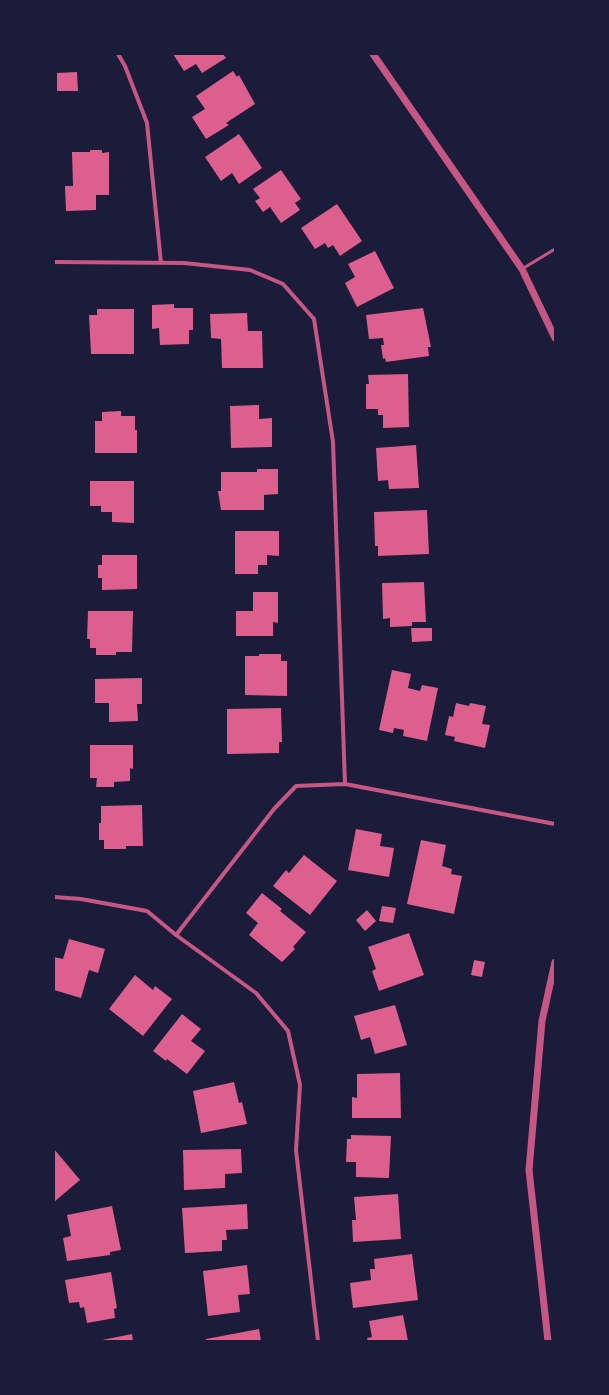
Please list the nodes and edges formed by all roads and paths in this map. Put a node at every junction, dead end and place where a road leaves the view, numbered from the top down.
1 (118, 54) edge
2 (373, 54) edge
3 (555, 249) edge
4 (54, 262) edge
5 (161, 263) junction
6 (522, 269) junction
7 (555, 338) edge
8 (345, 784) junction
9 (555, 824) edge
10 (54, 897) edge
11 (176, 935) junction
12 (555, 962) edge
13 (318, 1341) edge
14 (548, 1341) edge

1 - 5 street
2 - 6 street
3 - 6 lane
4 - 5 street
5 - 8 street
6 - 7 street
8 - 9 street
8 - 11 street
10 - 11 street
11 - 13 street
12 - 14 street

